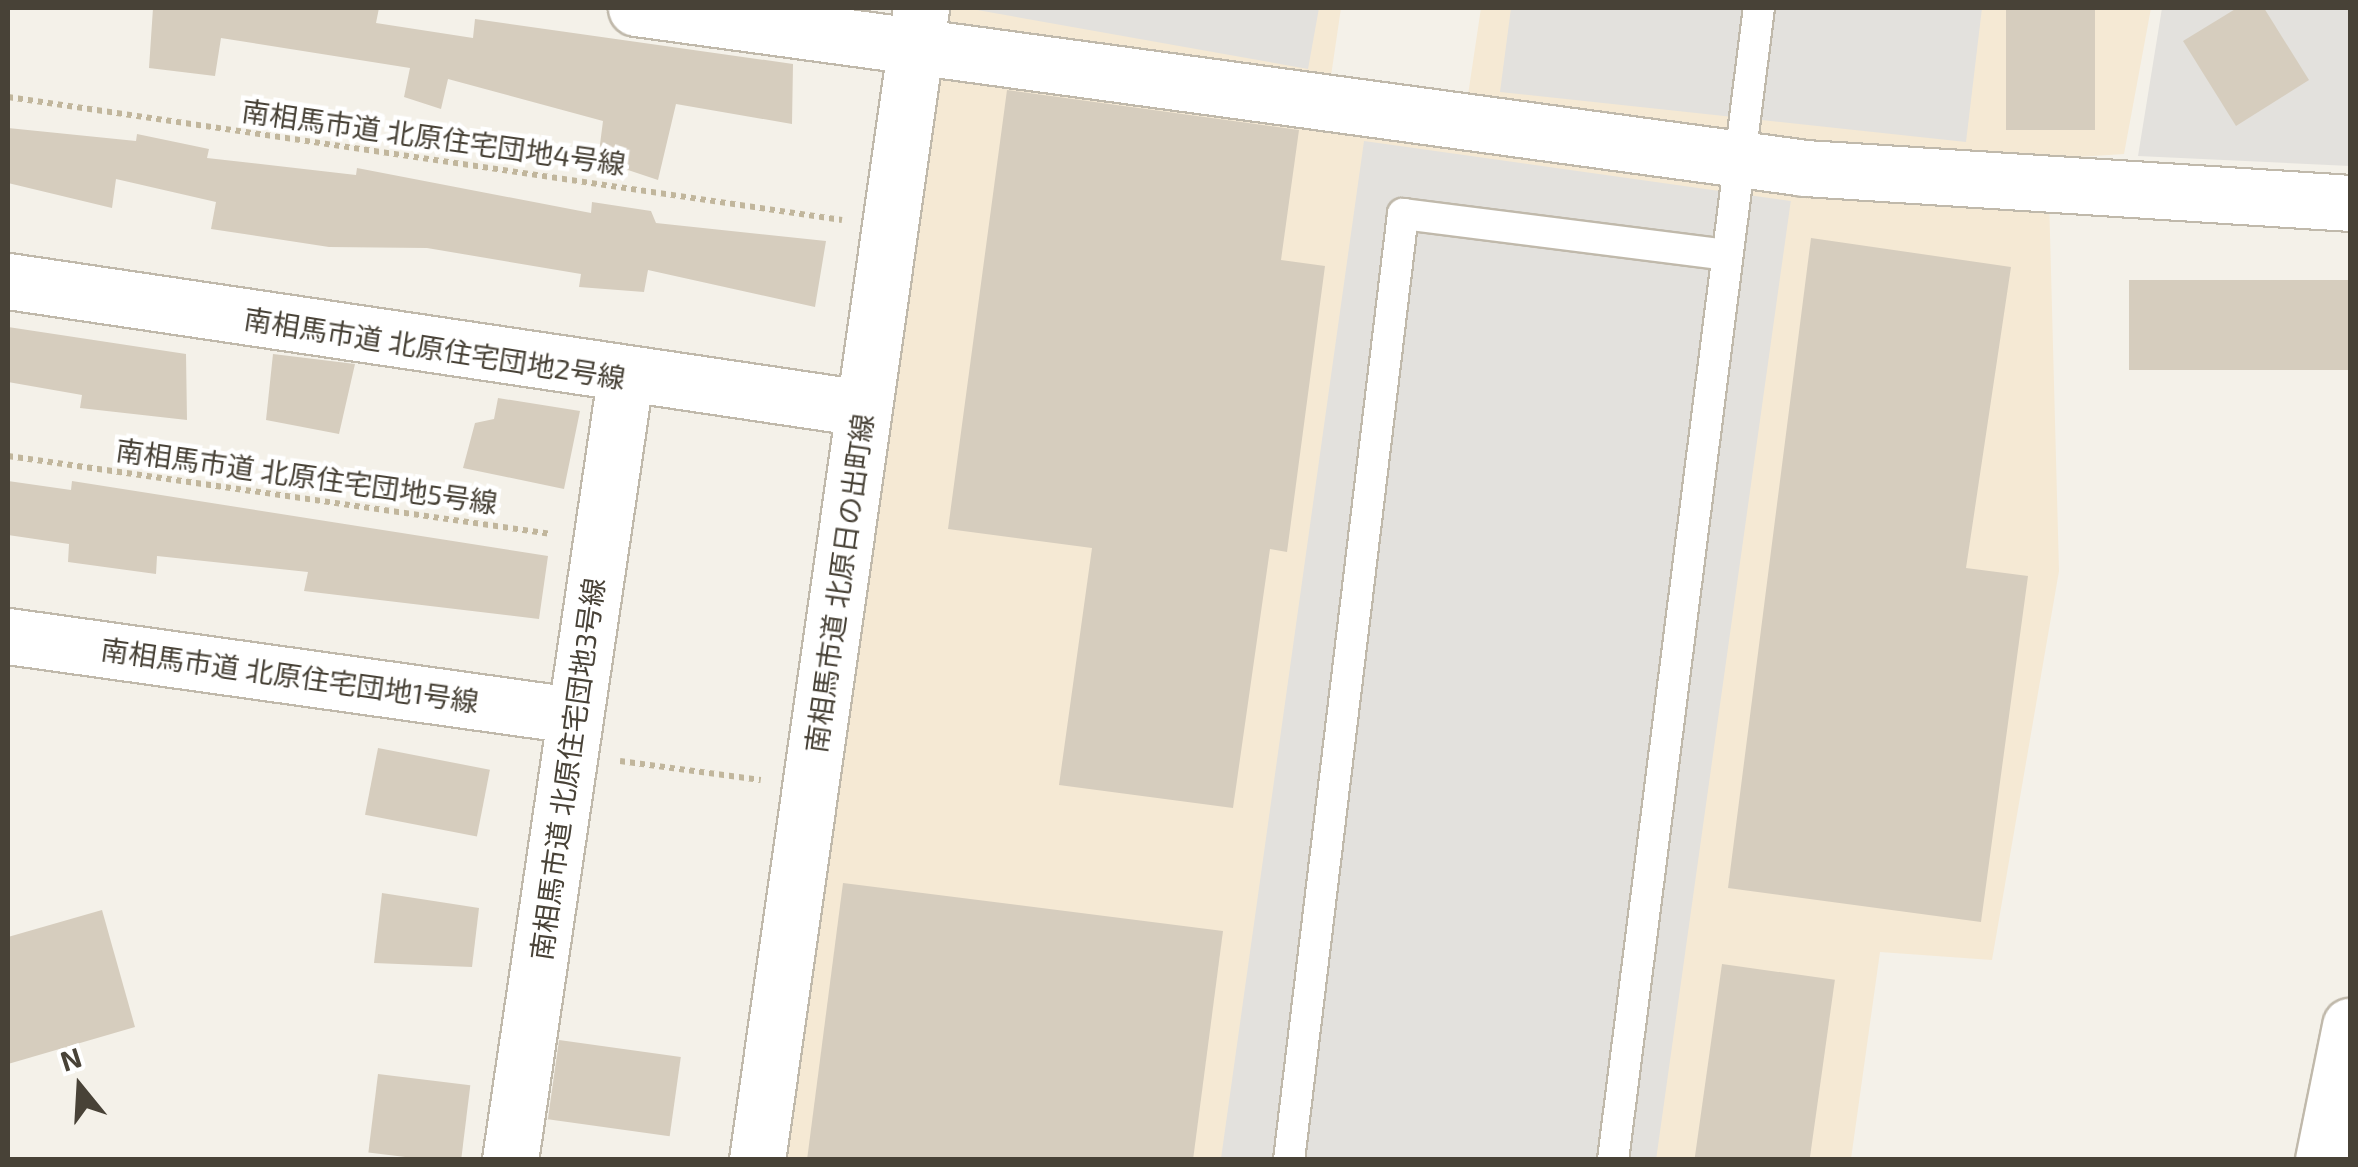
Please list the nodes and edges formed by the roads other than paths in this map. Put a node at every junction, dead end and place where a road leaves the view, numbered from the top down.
1 (636, 8) edge
2 (1759, 8) edge
3 (917, 27) edge
4 (1733, 158) junction
5 (2350, 203) edge
6 (1721, 254) junction
7 (8, 282) edge
8 (625, 378) junction
9 (864, 408) junction
10 (8, 636) edge
11 (571, 734) junction
12 (2350, 1026) edge
13 (510, 1160) edge
14 (757, 1160) edge
15 (1289, 1160) edge
16 (1613, 1160) edge
17 (2323, 1160) edge

1 - 3 street
2 - 4 lane
3 - 4 street
3 - 9 street, 南相馬市道 北原日の出町線
4 - 5 street
4 - 6 lane
6 - 15 lane
6 - 16 lane
7 - 8 street, 南相馬市道 北原住宅団地2号線
8 - 9 street, 南相馬市道 北原住宅団地2号線
8 - 11 street, 南相馬市道 北原住宅団地3号線
9 - 14 street, 南相馬市道 北原日の出町線
10 - 11 street, 南相馬市道 北原住宅団地1号線
11 - 13 street, 南相馬市道 北原住宅団地3号線
12 - 17 street

